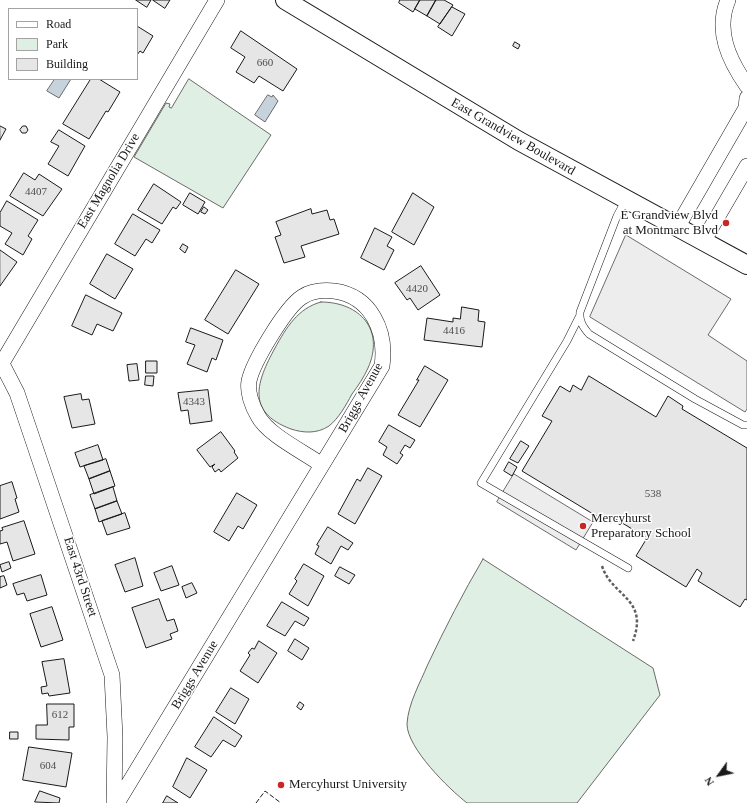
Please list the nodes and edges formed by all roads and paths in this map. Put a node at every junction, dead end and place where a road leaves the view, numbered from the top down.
1 (217, 0) edge
2 (285, 0) edge
3 (728, 0) edge
4 (747, 91) edge
5 (747, 166) edge
6 (626, 199) junction
7 (678, 226) junction
8 (704, 240) junction
9 (747, 264) edge
10 (580, 317) junction
11 (1, 361) edge
12 (747, 426) edge
13 (322, 465) junction
14 (601, 553) junction
15 (628, 568) dead end
16 (633, 641) dead end
17 (115, 803) edge

1 - 11 street, East Magnolia Drive
2 - 6 street, East Grandview Boulevard
3 - 4 street
4 - 7 street
5 - 8 street
6 - 7 street, East Grandview Boulevard
6 - 10 lane
7 - 8 street, East Grandview Boulevard
8 - 9 street, East Grandview Boulevard
10 - 12 lane
10 - 14 lane
11 - 17 street, East 43rd Street
13 - 13 street, Briggs Avenue
13 - 17 street, Briggs Avenue
14 - 15 lane
14 - 16 path

